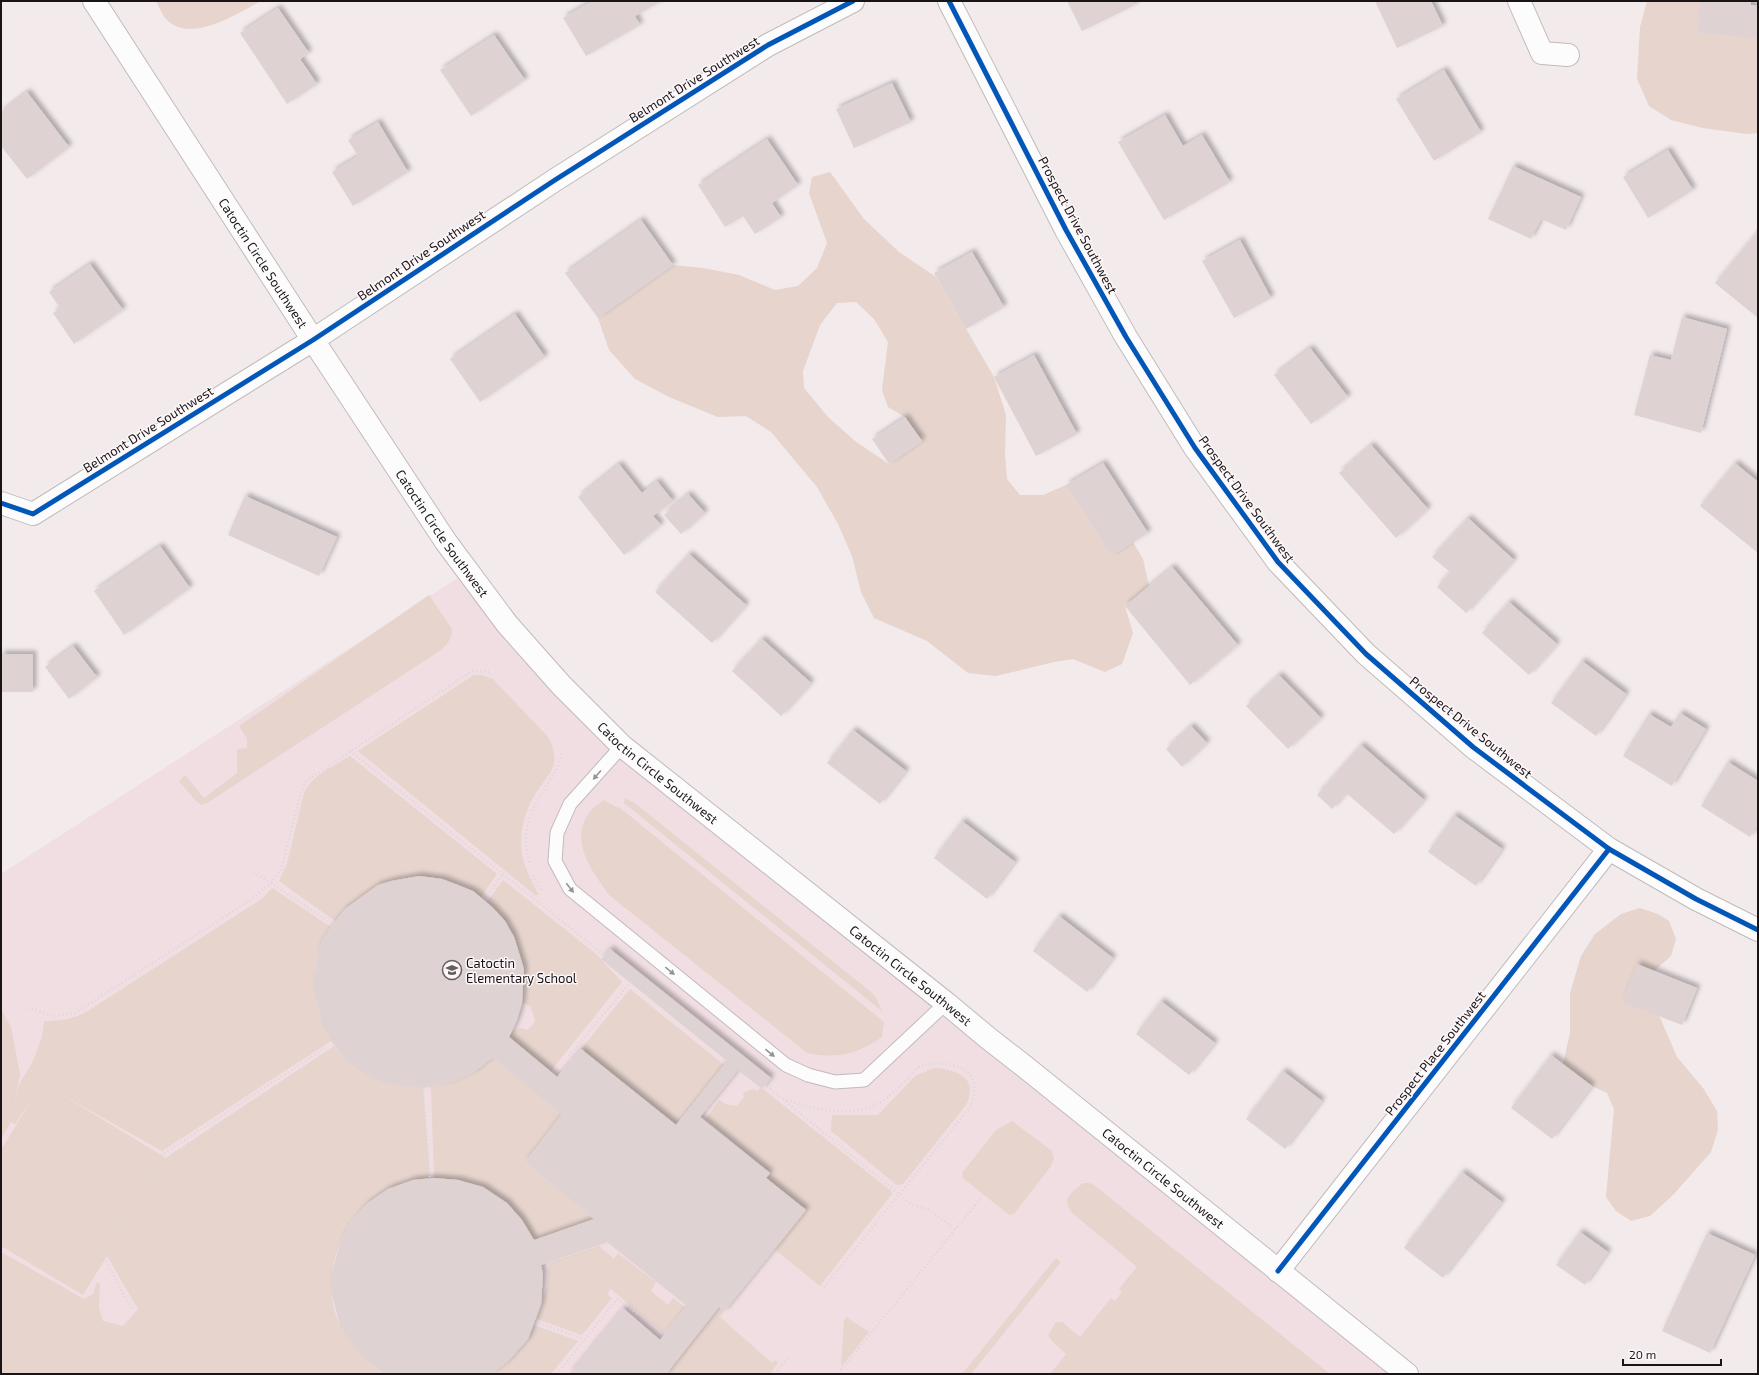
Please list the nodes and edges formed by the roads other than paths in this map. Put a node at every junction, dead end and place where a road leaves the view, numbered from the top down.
1 (94, 1) edge
2 (853, 1) edge
3 (949, 1) edge
4 (1519, 1) edge
5 (1568, 55) dead end
6 (313, 340) junction
7 (1, 503) edge
8 (622, 746) junction
9 (1609, 849) junction
10 (1758, 930) edge
11 (946, 1002) junction
12 (1278, 1271) junction
13 (1407, 1374) edge

1 - 6 street, Catoctin Circle Southwest
2 - 6 street, Belmont Drive Southwest
3 - 9 street, Prospect Drive Southwest
4 - 5 street
6 - 7 street, Belmont Drive Southwest
6 - 8 street, Catoctin Circle Southwest
8 - 11 street, Catoctin Circle Southwest
8 -> 11 lane
9 - 10 street, Prospect Drive Southwest
9 - 12 street, Prospect Place Southwest
11 - 12 street, Catoctin Circle Southwest
12 - 13 street, Catoctin Circle Southwest

